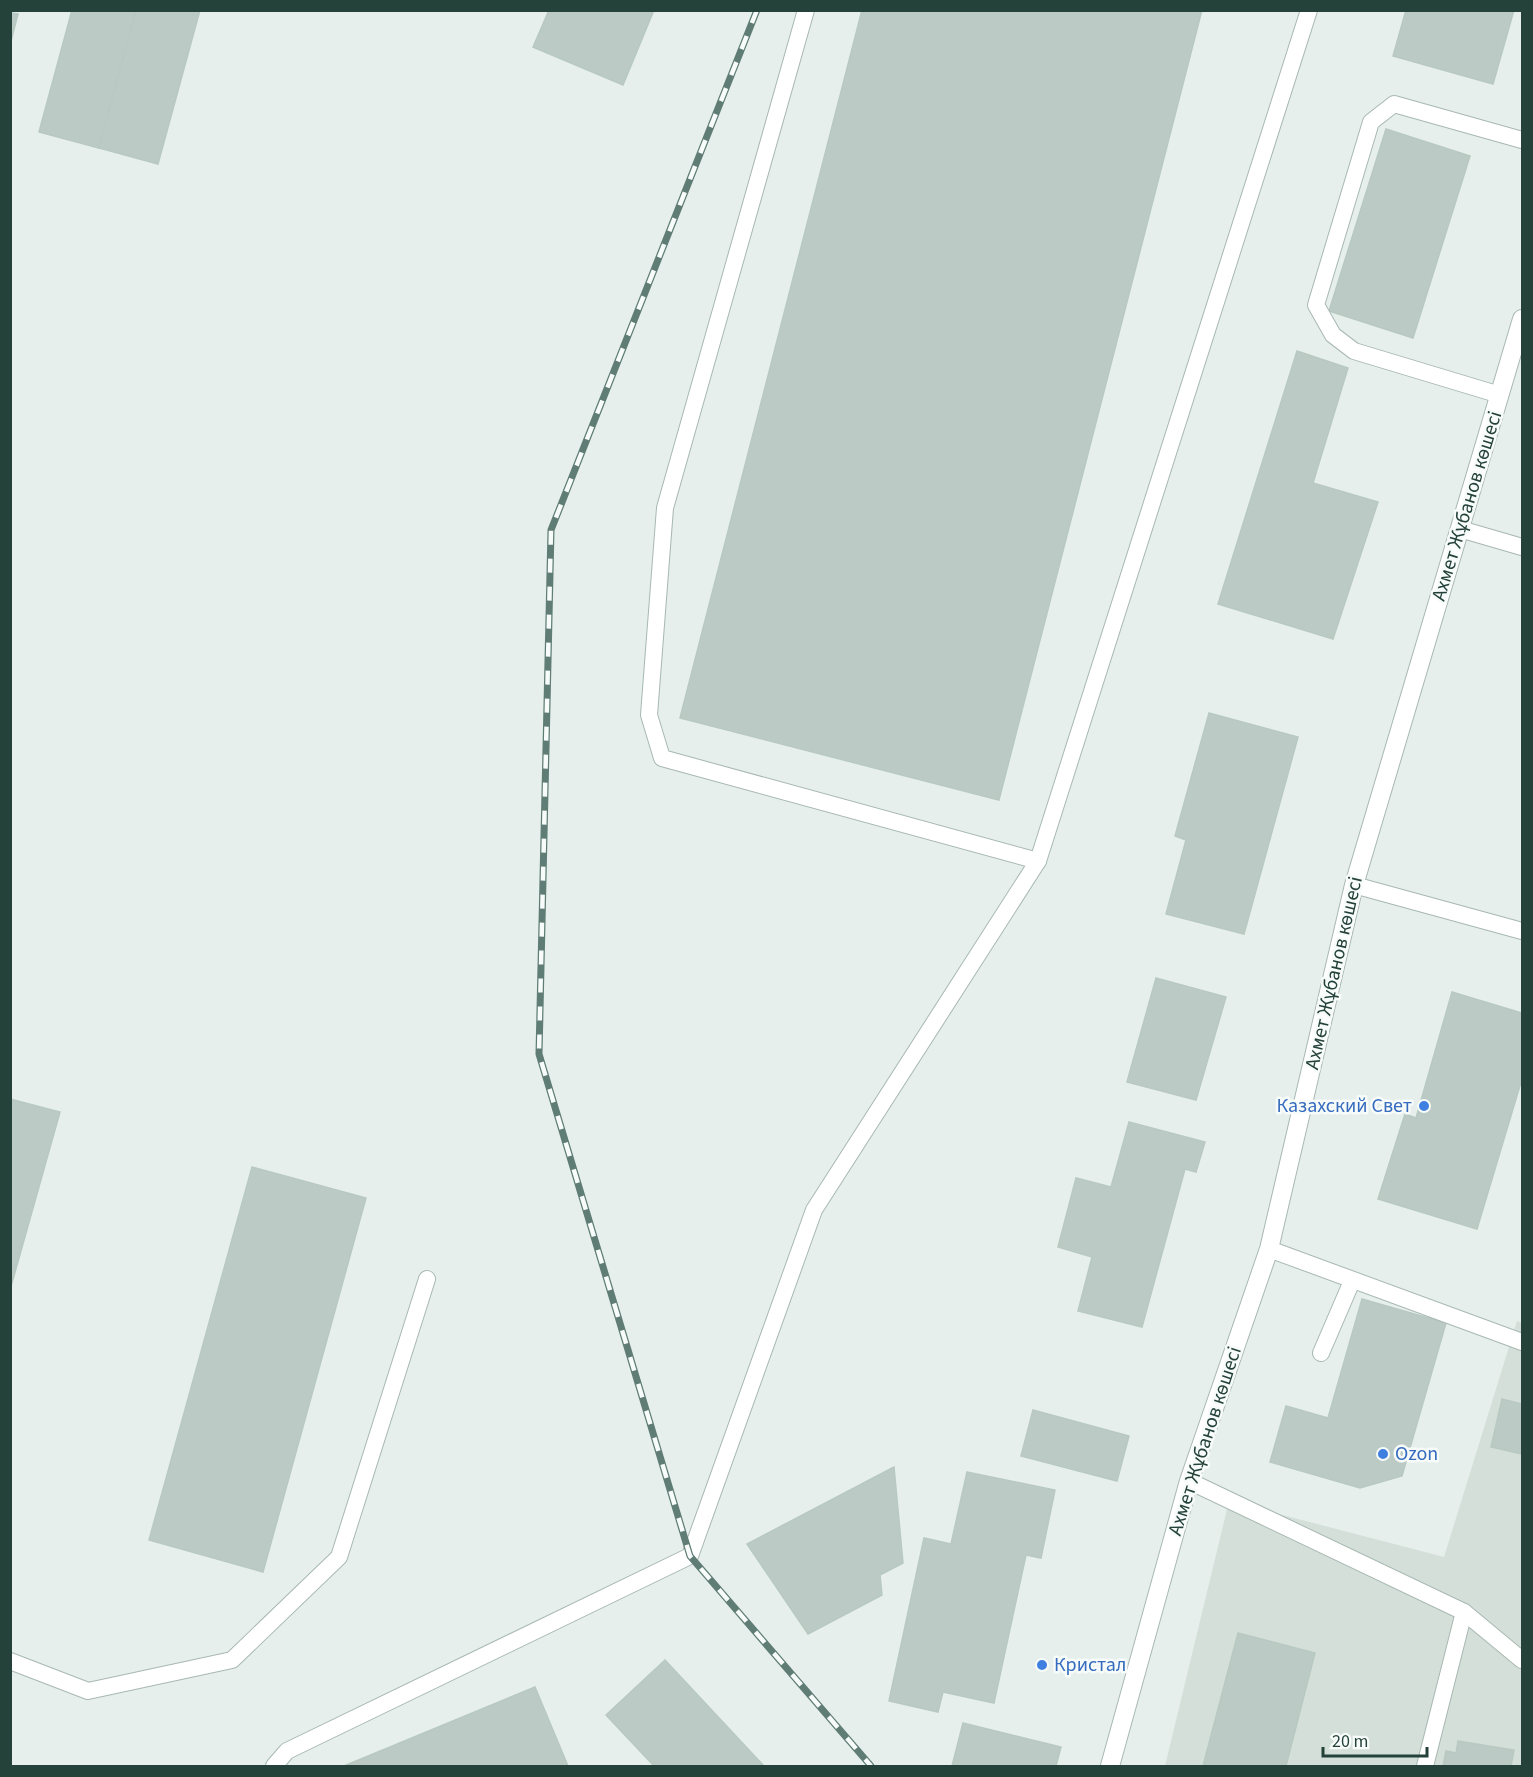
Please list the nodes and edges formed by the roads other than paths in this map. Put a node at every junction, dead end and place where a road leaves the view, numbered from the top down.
1 (806, 10) edge
2 (1308, 10) edge
3 (1522, 140) edge
4 (1522, 319) edge
5 (1500, 395) junction
6 (1460, 529) junction
7 (1522, 547) edge
8 (1038, 861) junction
9 (1354, 885) junction
10 (1522, 931) edge
11 (1269, 1249) junction
12 (427, 1279) dead end
13 (1352, 1281) junction
14 (1522, 1342) edge
15 (1321, 1353) dead end
16 (1189, 1481) junction
17 (1464, 1612) junction
18 (1522, 1660) edge
19 (10, 1661) edge
20 (274, 1767) edge
21 (1110, 1767) edge
22 (1425, 1767) edge

1 - 8 lane
2 - 8 lane
3 - 5 lane
4 - 5 street, Ахмет Жұбанов көшесі
5 - 6 street, Ахмет Жұбанов көшесі
6 - 7 lane
6 - 9 street, Ахмет Жұбанов көшесі
8 - 20 lane
9 - 10 lane
9 - 11 street, Ахмет Жұбанов көшесі
11 - 13 lane
11 - 16 street, Ахмет Жұбанов көшесі
12 - 19 lane
13 - 14 lane
13 - 15 lane
16 - 17 lane
16 - 21 street, Ахмет Жұбанов көшесі
17 - 18 lane
17 - 22 lane

